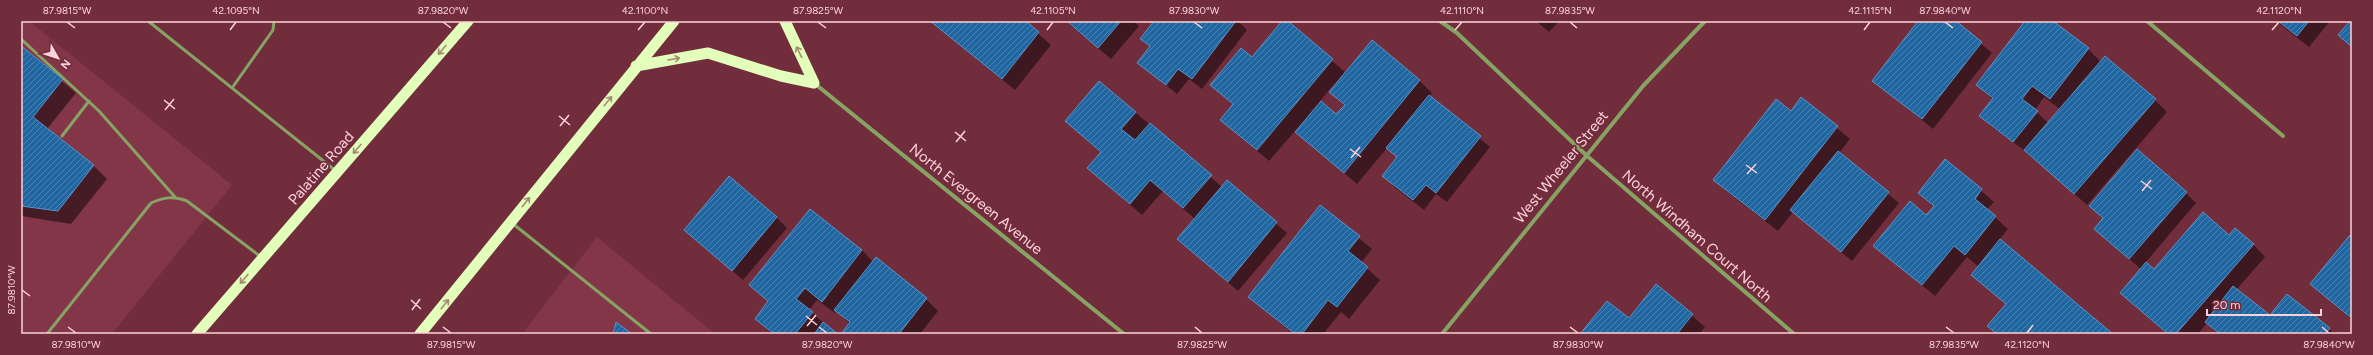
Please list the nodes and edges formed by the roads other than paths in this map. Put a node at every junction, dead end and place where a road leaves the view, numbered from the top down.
1 (148, 21) edge
2 (274, 21) edge
3 (468, 21) edge
4 (674, 21) edge
5 (785, 21) edge
6 (1440, 21) edge
7 (1705, 21) edge
8 (2147, 21) edge
9 (21, 39) edge
10 (636, 66) junction
11 (814, 83) junction
12 (232, 88) junction
13 (89, 101) junction
14 (62, 136) dead end
15 (2283, 136) dead end
16 (1586, 156) junction
17 (337, 172) junction
18 (175, 197) junction
19 (510, 222) junction
20 (263, 258) junction
21 (47, 334) edge
22 (197, 334) edge
23 (420, 334) edge
24 (651, 334) edge
25 (1124, 334) edge
26 (1442, 334) edge
27 (1794, 334) edge

1 - 12 lane
2 - 12 lane
3 -> 17 highway, Palatine Road
4 - 10 highway
11 -> 5 highway
6 - 16 street, North Windham Court North
7 - 16 street, West Wheeler Street
8 - 15 street
9 - 13 lane
10 -> 11 highway
19 -> 10 highway
11 - 25 street, North Evergreen Avenue
12 - 17 lane
13 - 14 lane
13 - 18 lane
16 - 26 street, West Wheeler Street
16 - 27 street, North Windham Court North
17 - 20 highway, Palatine Road
18 - 20 lane
18 - 21 lane
23 -> 19 highway
19 - 24 lane
20 -> 22 highway, Palatine Road

